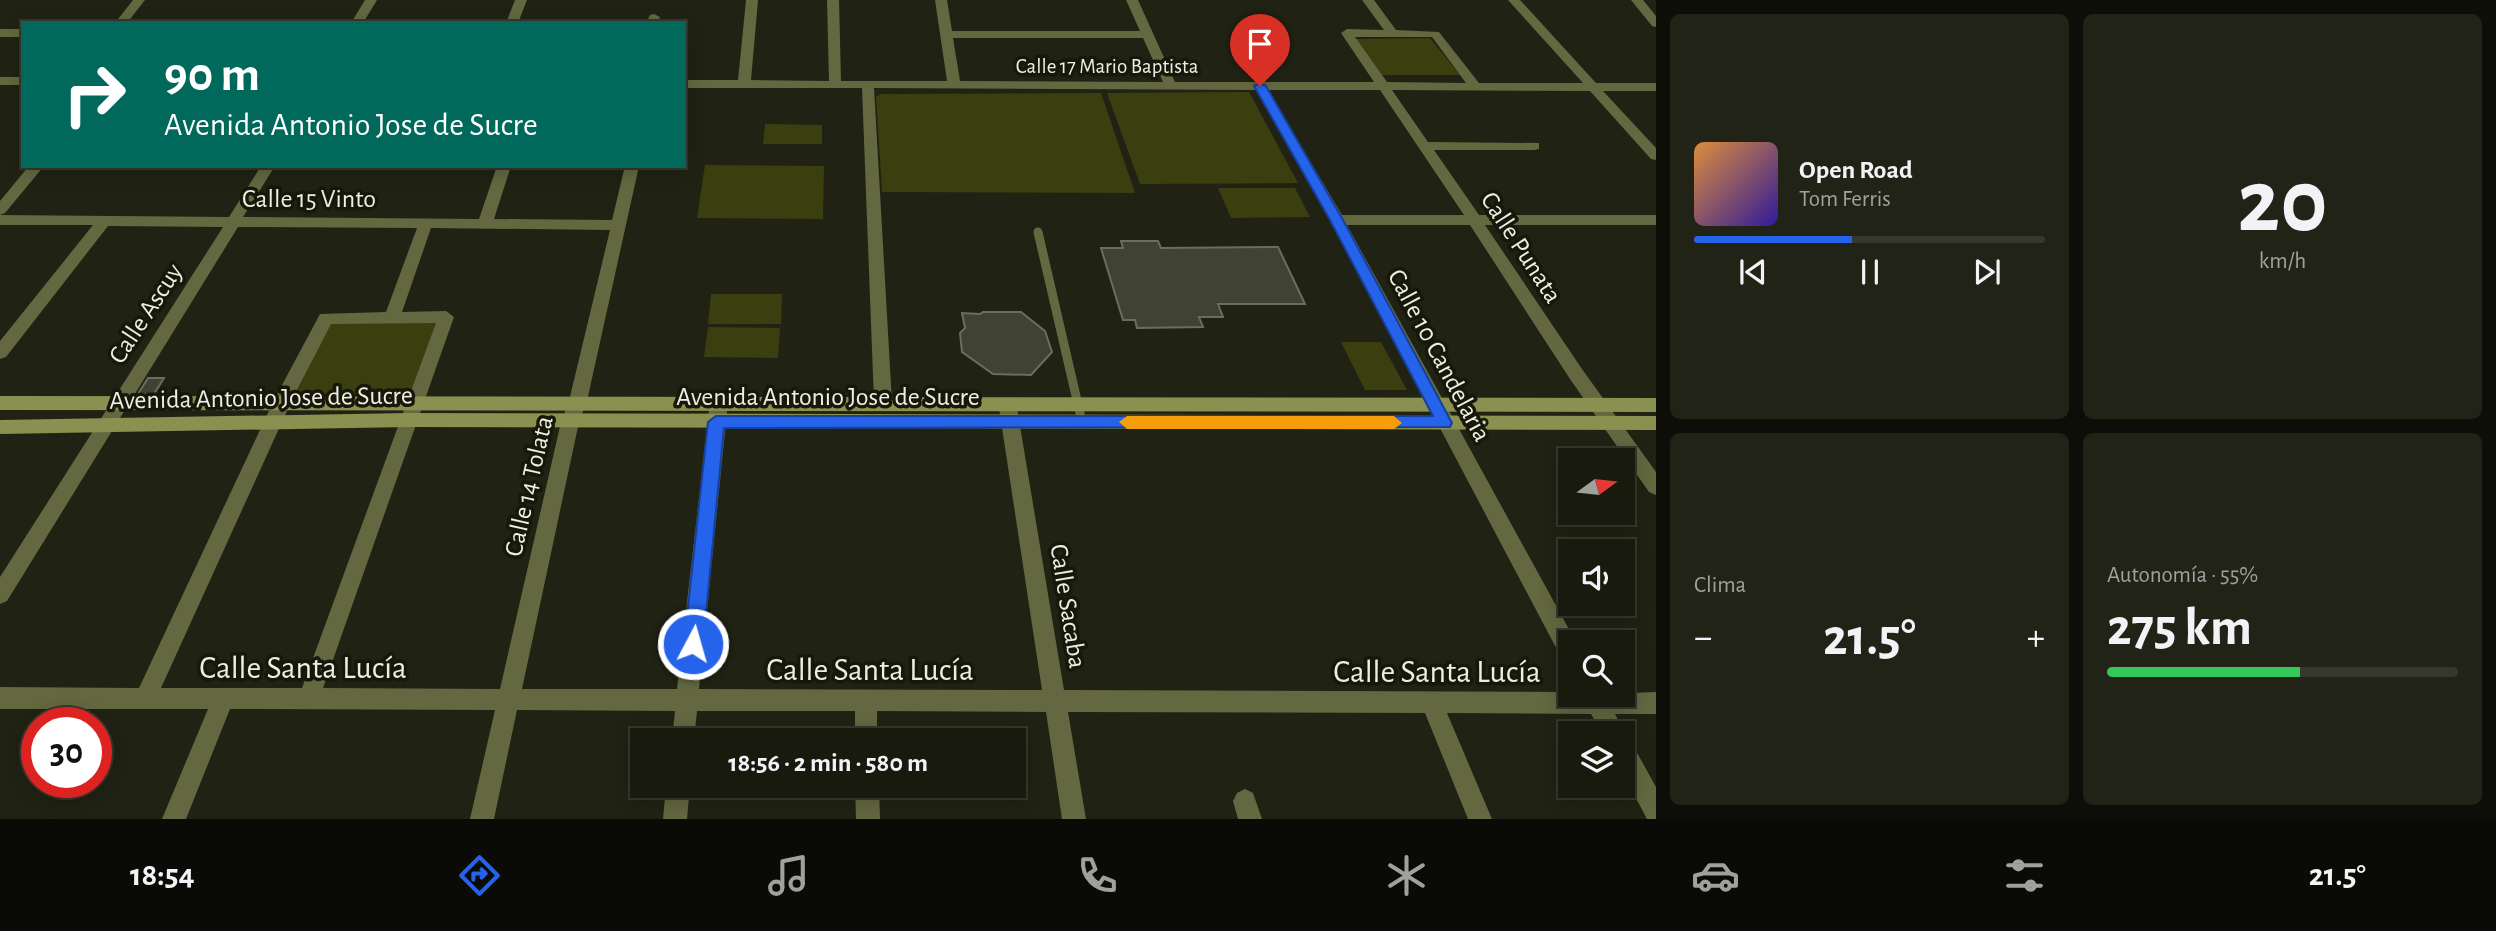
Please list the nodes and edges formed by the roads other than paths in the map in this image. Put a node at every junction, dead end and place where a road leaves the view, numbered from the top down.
1 (139, 0) edge
2 (371, 0) edge
3 (521, 0) edge
4 (752, 0) edge
5 (834, 0) edge
6 (941, 0) edge
7 (1132, 0) edge
8 (1368, 0) edge
9 (1514, 0) edge
10 (1637, 0) edge
11 (123, 21) edge
12 (358, 21) edge
13 (513, 21) edge
14 (1656, 24) edge
15 (0, 33) edge
16 (21, 33) edge
17 (1392, 33) junction
18 (1147, 34) junction
19 (947, 35) junction
20 (686, 84) edge
21 (744, 84) junction
22 (835, 84) junction
23 (868, 85) junction
24 (954, 85) junction
25 (1171, 86) junction
26 (1260, 86) junction
27 (1383, 86) junction
28 (1476, 87) junction
29 (1591, 87) junction
30 (1656, 88) edge
31 (1425, 146) junction
32 (1534, 146) dead end
33 (1656, 156) edge
34 (35, 168) edge
35 (267, 168) edge
36 (503, 168) edge
37 (632, 168) edge
38 (0, 210) edge
39 (0, 220) edge
40 (1337, 220) junction
41 (1656, 220) edge
42 (104, 221) junction
43 (234, 222) junction
44 (1476, 222) junction
45 (426, 223) junction
46 (485, 224) junction
47 (618, 225) junction
48 (1038, 232) dead end
49 (392, 318) junction
50 (0, 353) edge
51 (120, 401) junction
52 (578, 401) junction
53 (0, 402) edge
54 (883, 402) junction
55 (282, 403) junction
56 (1077, 403) junction
57 (1435, 404) junction
58 (1599, 404) junction
59 (1656, 405) edge
60 (411, 411) junction
61 (718, 412) junction
62 (1009, 412) junction
63 (273, 422) junction
64 (570, 422) junction
65 (1082, 422) junction
66 (1444, 423) junction
67 (1612, 423) junction
68 (1656, 423) edge
69 (106, 426) junction
70 (0, 427) edge
71 (1656, 487) edge
72 (0, 595) edge
73 (1558, 630) edge
74 (0, 698) edge
75 (145, 698) junction
76 (224, 698) junction
77 (309, 698) junction
78 (508, 699) junction
79 (687, 700) junction
80 (866, 700) junction
81 (1558, 700) edge
82 (1055, 701) junction
83 (1431, 702) junction
84 (1635, 702) edge
85 (1656, 703) edge
86 (684, 728) edge
87 (866, 728) edge
88 (1635, 772) edge
89 (677, 798) edge
90 (867, 798) edge
91 (1656, 811) edge
92 (174, 819) edge
93 (482, 819) edge
94 (675, 819) edge
95 (868, 819) edge
96 (1073, 819) edge
97 (1480, 819) edge

1 - 11 street
2 - 12 street
3 - 13 street
4 - 21 street
5 - 22 street
6 - 19 street
7 - 18 street
8 - 17 street
9 - 29 street
10 - 14 street
15 - 16 street
17 - 27 street, Calle Punata
17 - 28 street
18 - 19 street
18 - 25 street
19 - 24 street
20 - 21 street, Calle 17 Mario Baptista
21 - 22 street, Calle 17 Mario Baptista
22 - 23 street, Calle 17 Mario Baptista
23 - 24 street, Calle 17 Mario Baptista
23 - 54 street
24 - 25 street, Calle 17 Mario Baptista
25 - 26 street, Calle 17 Mario Baptista
26 - 27 street, Calle 17 Mario Baptista
26 - 40 street, Calle 10 Candelaria
27 - 28 street, Calle 17 Mario Baptista
27 - 31 street, Calle Punata
28 - 29 street, Calle 17 Mario Baptista
29 - 30 street, Calle 17 Mario Baptista
29 - 33 street
31 - 32 street
31 - 44 street, Calle Punata
34 - 38 street
35 - 43 street, Calle Ascuy
36 - 46 street
37 - 47 street, Calle 14 Tolata
39 - 42 street, Calle 15 Vinto
40 - 44 street
40 - 57 street, Calle 10 Candelaria
41 - 44 street
42 - 43 street, Calle 15 Vinto
42 - 50 street
43 - 45 street, Calle 15 Vinto
43 - 51 street, Calle Ascuy
44 - 58 street, Calle Punata
45 - 46 street, Calle 15 Vinto
45 - 49 street
46 - 47 street, Calle 15 Vinto
47 - 52 street, Calle 14 Tolata
48 - 56 lane
49 - 55 street
49 - 60 street
51 - 53 main road, Avenida Antonio Jose de Sucre
51 - 55 main road, Avenida Antonio Jose de Sucre
51 - 69 street, Calle Ascuy
52 - 60 main road, Avenida Antonio Jose de Sucre
52 - 61 main road, Avenida Antonio Jose de Sucre
52 - 64 street, Calle 14 Tolata
54 - 61 main road, Avenida Antonio Jose de Sucre
54 - 62 main road, Avenida Antonio Jose de Sucre
55 - 60 main road, Avenida Antonio Jose de Sucre
55 - 63 street
56 - 57 main road, Avenida Antonio Jose de Sucre
56 - 62 main road, Avenida Antonio Jose de Sucre
56 - 65 lane
57 - 58 main road, Avenida Antonio Jose de Sucre
57 - 66 street, Calle 10 Candelaria
58 - 59 main road, Avenida Antonio Jose de Sucre
58 - 67 street, Calle Punata
60 - 63 main road, Avenida Antonio Jose de Sucre
60 - 64 main road, Avenida Antonio Jose de Sucre
60 - 77 street
61 - 62 main road, Avenida Antonio Jose de Sucre
61 - 64 main road, Avenida Antonio Jose de Sucre
61 - 79 street
62 - 65 main road, Avenida Antonio Jose de Sucre
62 - 82 street, Calle Sacaba
63 - 69 main road, Avenida Antonio Jose de Sucre
63 - 75 street
64 - 78 street, Calle 14 Tolata
65 - 66 main road, Avenida Antonio Jose de Sucre
66 - 67 main road, Avenida Antonio Jose de Sucre
66 - 73 street, Calle 10 Candelaria
67 - 68 main road, Avenida Antonio Jose de Sucre
67 - 71 street, Calle Punata
69 - 70 main road, Avenida Antonio Jose de Sucre
69 - 72 street, Calle Ascuy
74 - 75 street, Calle Santa Lucía
75 - 76 street, Calle Santa Lucía
76 - 77 street, Calle Santa Lucía
76 - 92 street
77 - 78 street, Calle Santa Lucía
78 - 79 street, Calle Santa Lucía
78 - 93 street, Calle 14 Tolata
79 - 80 street, Calle Santa Lucía
79 - 86 street
80 - 82 street, Calle Santa Lucía
80 - 87 street
81 - 83 street, Calle Santa Lucía
82 - 83 street, Calle Santa Lucía
82 - 96 street, Calle Sacaba
83 - 97 street
84 - 85 street, Calle Santa Lucía
88 - 91 street
89 - 94 street
90 - 95 street

